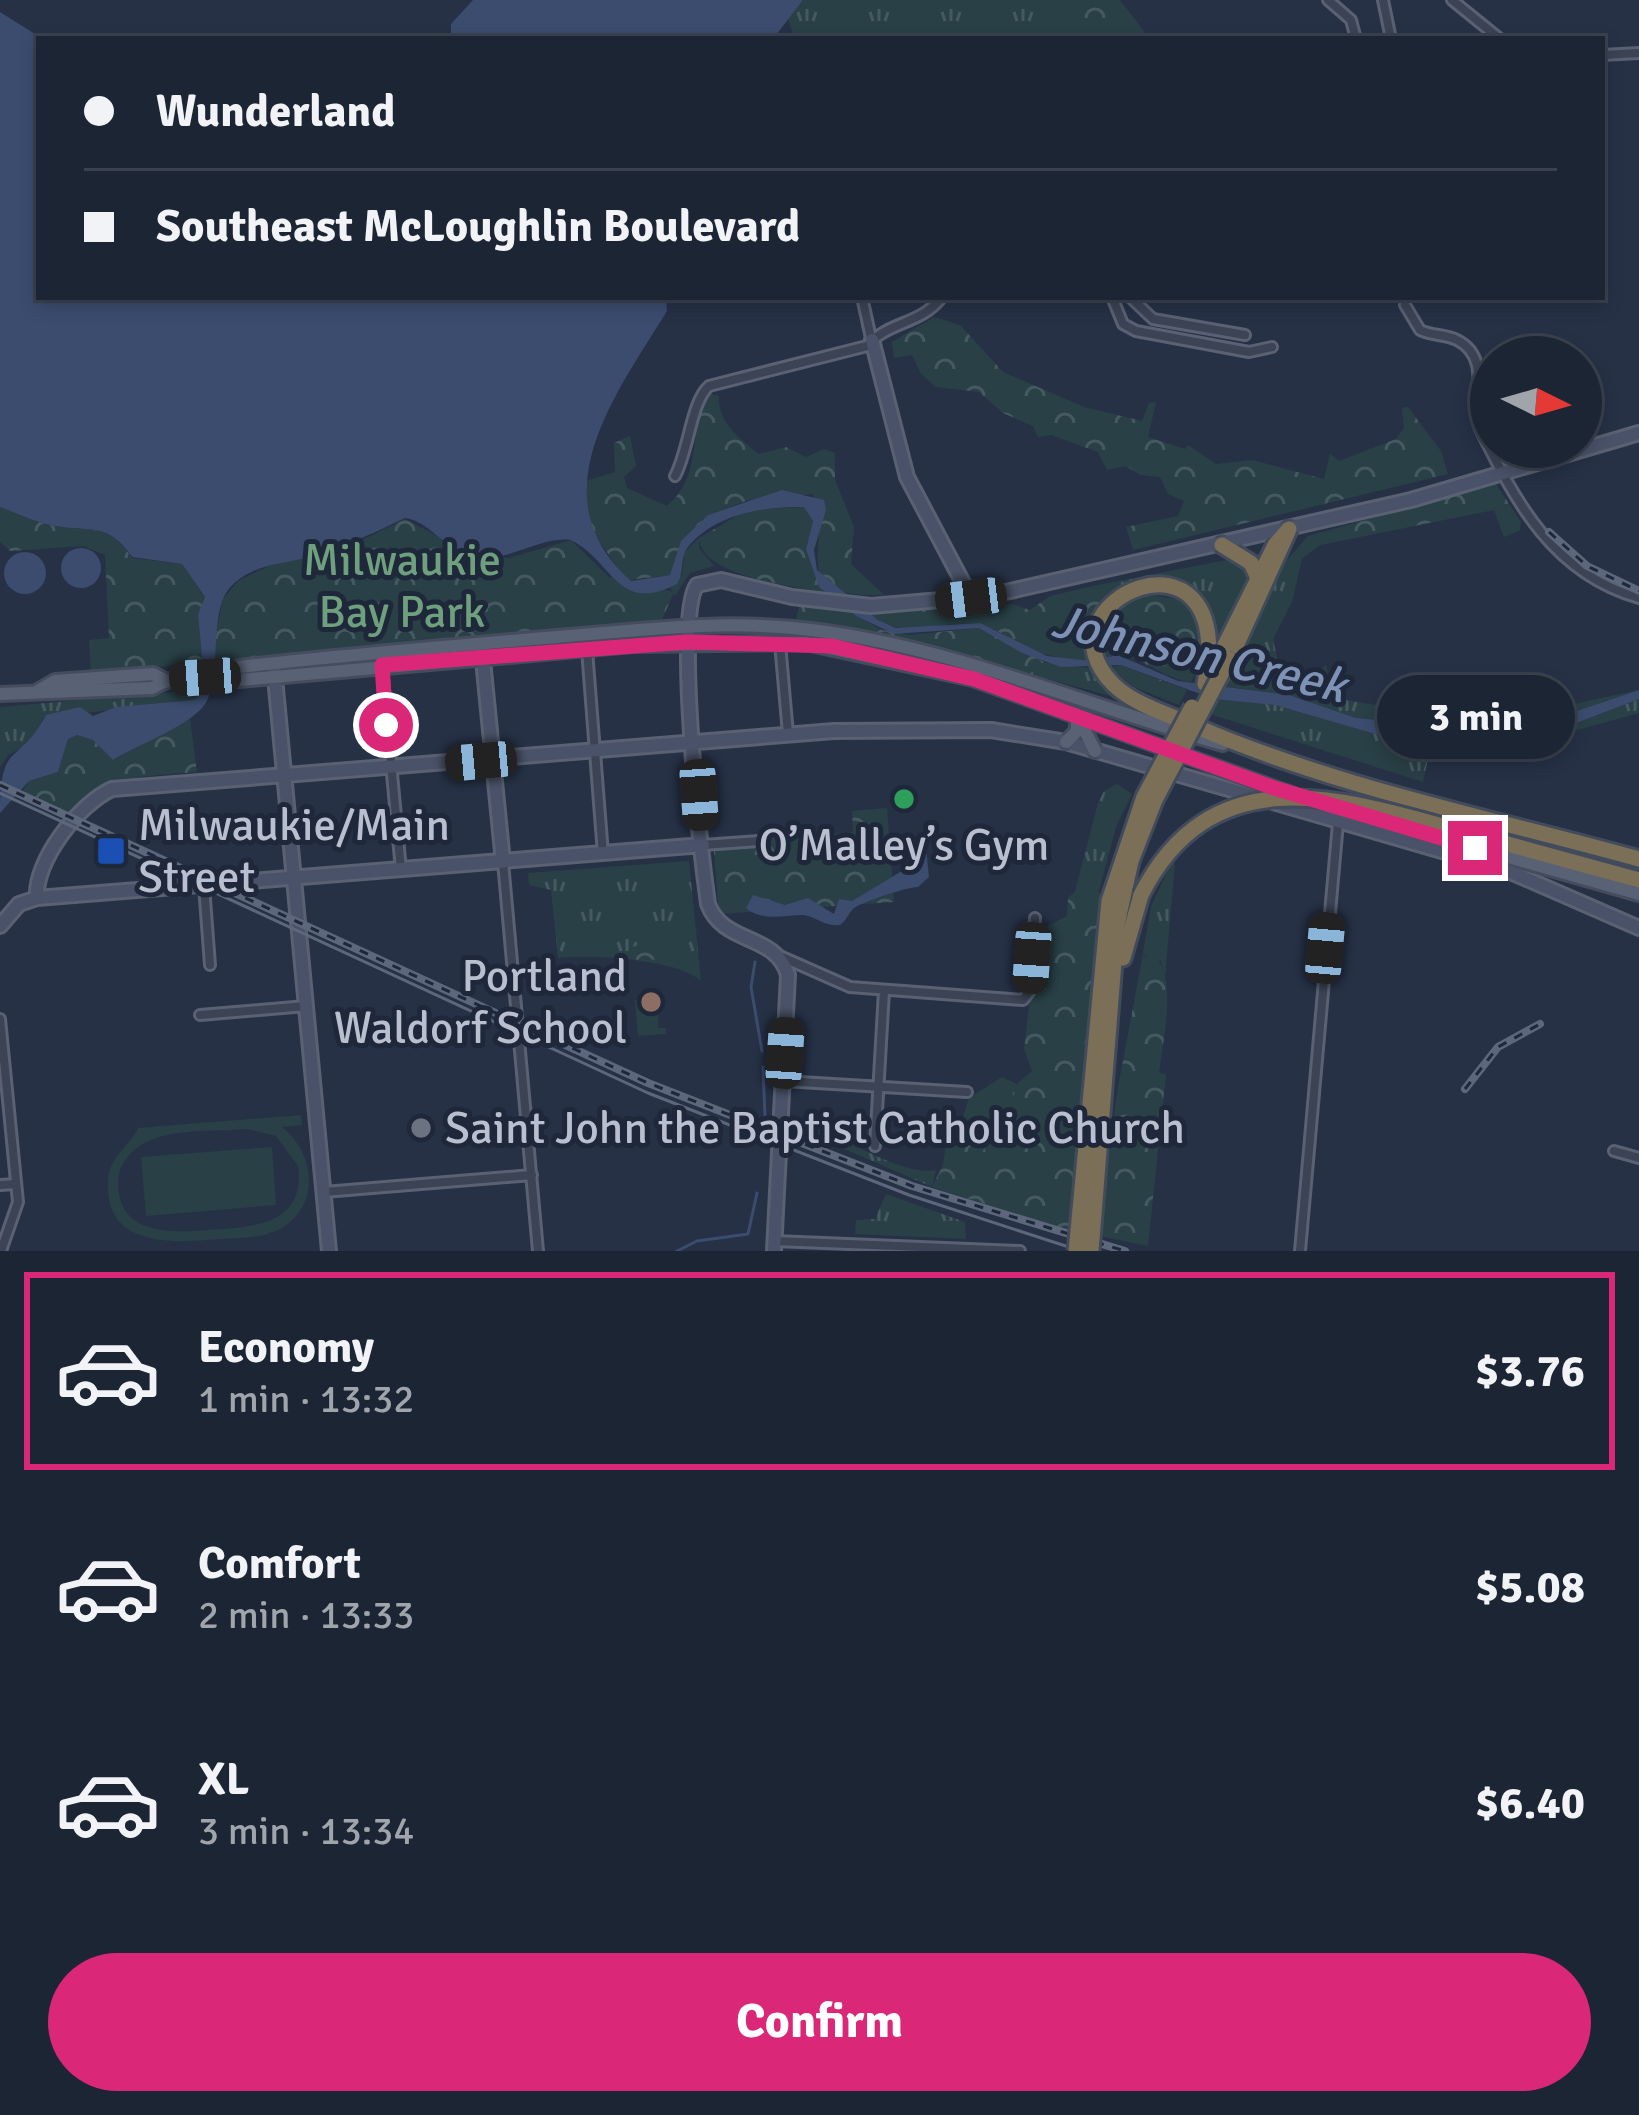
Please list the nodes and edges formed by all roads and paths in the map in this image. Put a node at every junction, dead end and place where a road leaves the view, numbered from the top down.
1 (1328, 0) edge
2 (1383, 0) edge
3 (1452, 0) edge
4 (1355, 36) edge
5 (1390, 36) edge
6 (1496, 36) edge
7 (1639, 53) edge
8 (1605, 55) edge
9 (863, 300) edge
10 (939, 300) edge
11 (1113, 300) edge
12 (1133, 300) edge
13 (1405, 305) dead end
14 (1245, 335) dead end
15 (872, 340) junction
16 (1272, 347) dead end
17 (1639, 433) edge
18 (1502, 473) junction
19 (675, 476) dead end
20 (1288, 529) junction
21 (1222, 544) junction
22 (1258, 578) junction
23 (971, 598) junction
24 (1639, 598) edge
25 (687, 635) junction
26 (780, 641) junction
27 (587, 649) junction
28 (482, 650) junction
29 (1220, 657) junction
30 (382, 665) junction
31 (275, 670) junction
32 (142, 674) junction
33 (165, 680) junction
34 (111, 690) junction
35 (37, 691) junction
36 (0, 694) edge
37 (1077, 713) junction
38 (788, 734) junction
39 (694, 741) junction
40 (1066, 742) junction
41 (596, 749) junction
42 (1095, 751) junction
43 (1259, 754) junction
44 (491, 760) junction
45 (392, 768) junction
46 (286, 775) junction
47 (1150, 799) junction
48 (1338, 823) junction
49 (758, 841) dead end
50 (703, 845) junction
51 (603, 854) junction
52 (1639, 859) edge
53 (503, 862) junction
54 (401, 870) junction
55 (295, 879) junction
56 (1639, 880) edge
57 (204, 886) junction
58 (1639, 894) edge
59 (37, 898) junction
60 (1035, 918) dead end
61 (0, 926) edge
62 (1639, 928) edge
63 (781, 956) junction
64 (210, 965) dead end
65 (884, 991) junction
66 (306, 1006) junction
67 (200, 1015) dead end
68 (0, 1019) edge
69 (1110, 1038) junction
70 (783, 1081) junction
71 (878, 1086) junction
72 (967, 1092) dead end
73 (875, 1146) dead end
74 (1614, 1151) dead end
75 (1639, 1158) edge
76 (532, 1175) junction
77 (16, 1184) junction
78 (0, 1185) edge
79 (323, 1192) junction
80 (1087, 1212) junction
81 (774, 1246) edge
82 (1, 1251) edge
83 (329, 1251) edge
84 (538, 1251) edge
85 (1021, 1251) edge
86 (1076, 1251) edge
87 (1090, 1251) edge
88 (1300, 1251) edge

1 - 4 street
2 - 5 street
3 - 6 street
7 - 8 street
9 - 15 street
10 - 15 street
11 - 16 street
12 - 14 street
13 - 18 street
15 - 19 street
15 - 23 street
17 - 18 street
18 - 20 street
18 - 24 street
20 - 21 street
20 - 22 highway
20 - 29 highway
21 - 22 highway
21 - 23 street
22 - 29 highway
23 - 25 street
25 - 26 main road
25 - 27 main road
25 - 28 main road
25 - 39 street
25 - 43 main road
26 - 37 main road
26 - 38 street
27 - 28 main road
27 - 41 street
28 - 30 main road
28 - 31 main road
28 - 44 street
29 - 43 highway
29 - 47 highway, bridge
29 - 47 highway, bridge
30 - 31 main road
30 - 45 street
31 - 33 main road
31 - 46 street
32 - 33 main road
32 - 34 main road
32 - 35 main road
33 - 34 main road
34 - 35 main road
35 - 36 main road
37 - 40 main road
37 - 42 main road
37 - 58 main road
38 - 39 street
38 - 40 street
39 - 41 street
39 - 50 street
40 - 42 street
41 - 44 street
41 - 51 street
42 - 48 street
43 - 52 highway
44 - 45 street
44 - 53 street
45 - 46 street
45 - 54 street
46 - 55 street
46 - 59 street
47 - 69 highway
47 - 80 highway
48 - 62 street
48 - 88 street
49 - 50 street
50 - 51 street
50 - 63 street
51 - 53 street
53 - 54 street
53 - 76 street
54 - 55 street
55 - 57 street
55 - 66 street
56 - 69 highway, bridge
57 - 59 street
57 - 64 street
59 - 61 street
60 - 65 street
63 - 65 street
63 - 70 street
65 - 71 street
66 - 67 street
66 - 79 street
68 - 77 street
69 - 80 highway
70 - 71 street
70 - 81 street
71 - 72 street
71 - 73 street
74 - 75 street
76 - 79 street
76 - 84 street
77 - 78 street
77 - 82 street
79 - 83 street
80 - 86 highway, bridge
80 - 87 highway, bridge
81 - 85 street

